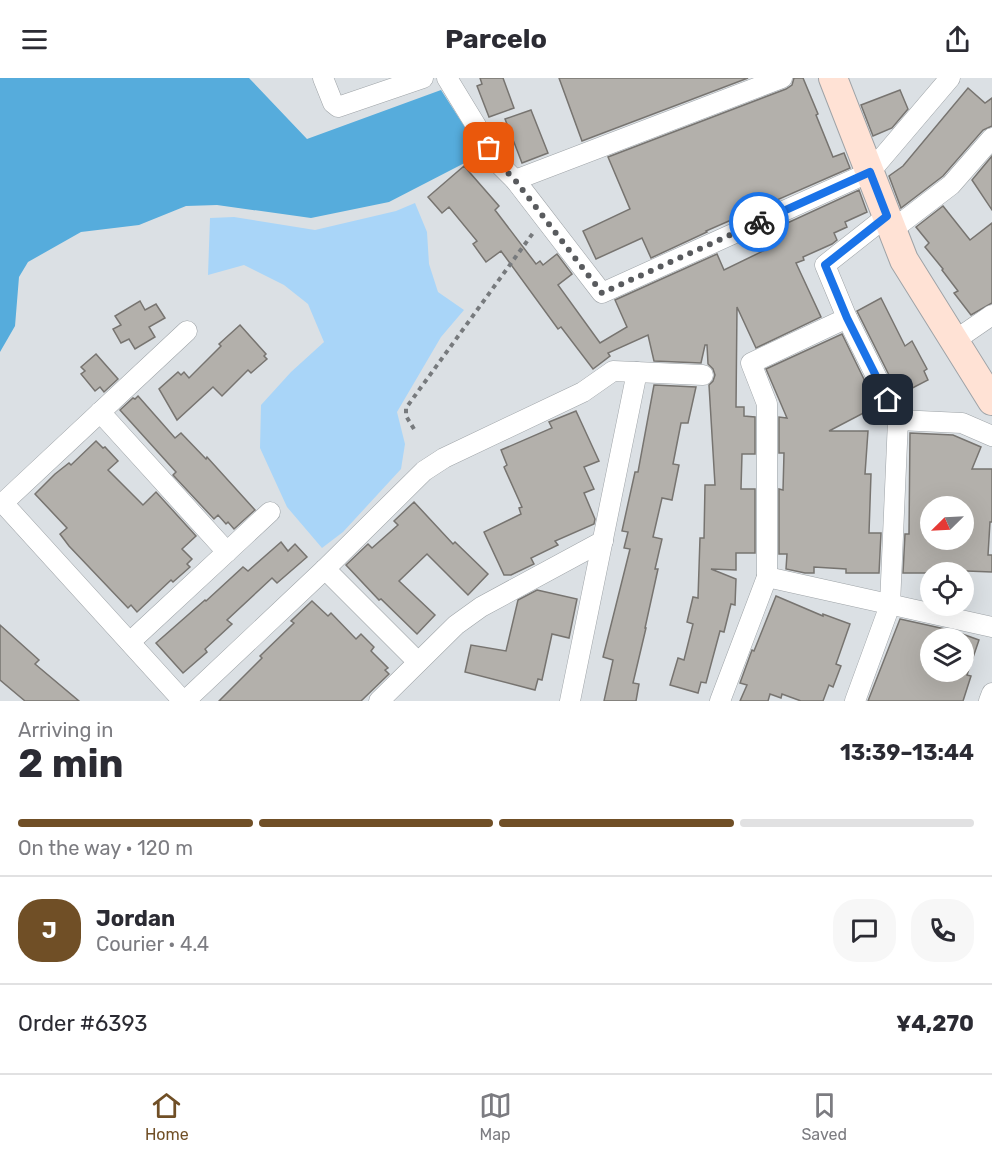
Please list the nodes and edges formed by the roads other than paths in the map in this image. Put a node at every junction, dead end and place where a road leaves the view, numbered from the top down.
1 (323, 78) edge
2 (423, 78) edge
3 (447, 78) edge
4 (782, 78) edge
5 (833, 78) edge
6 (951, 78) edge
7 (391, 83) edge
8 (992, 138) edge
9 (870, 172) junction
10 (515, 180) junction
11 (889, 223) junction
12 (992, 315) edge
13 (847, 318) junction
14 (187, 331) dead end
15 (954, 341) junction
16 (637, 372) junction
17 (703, 375) dead end
18 (992, 401) edge
19 (100, 412) junction
20 (898, 420) junction
21 (992, 436) edge
22 (270, 512) dead end
23 (603, 541) junction
24 (226, 552) junction
25 (325, 569) junction
26 (767, 577) junction
27 (890, 605) junction
28 (992, 627) edge
29 (130, 642) junction
30 (418, 662) junction
31 (992, 693) edge
32 (184, 701) edge
33 (379, 701) edge
34 (570, 701) edge
35 (720, 701) edge
36 (855, 701) edge
37 (989, 701) edge

1 - 7 street
2 - 7 street
3 - 10 street
4 - 10 street
5 - 9 street
6 - 9 street
8 - 11 street
9 - 10 street
9 - 11 street
11 - 13 street
11 - 15 street
12 - 15 street
13 - 20 street
13 - 26 street
14 - 19 street
15 - 18 street
16 - 17 street
16 - 23 street
16 - 25 street
19 - 24 street
19 - 29 street
20 - 21 street
20 - 27 street
22 - 24 street
23 - 30 street
23 - 34 street
24 - 29 street
25 - 30 street
25 - 32 street
26 - 27 street
26 - 35 street
27 - 28 street
27 - 36 street
29 - 32 street
30 - 33 street
31 - 37 street

